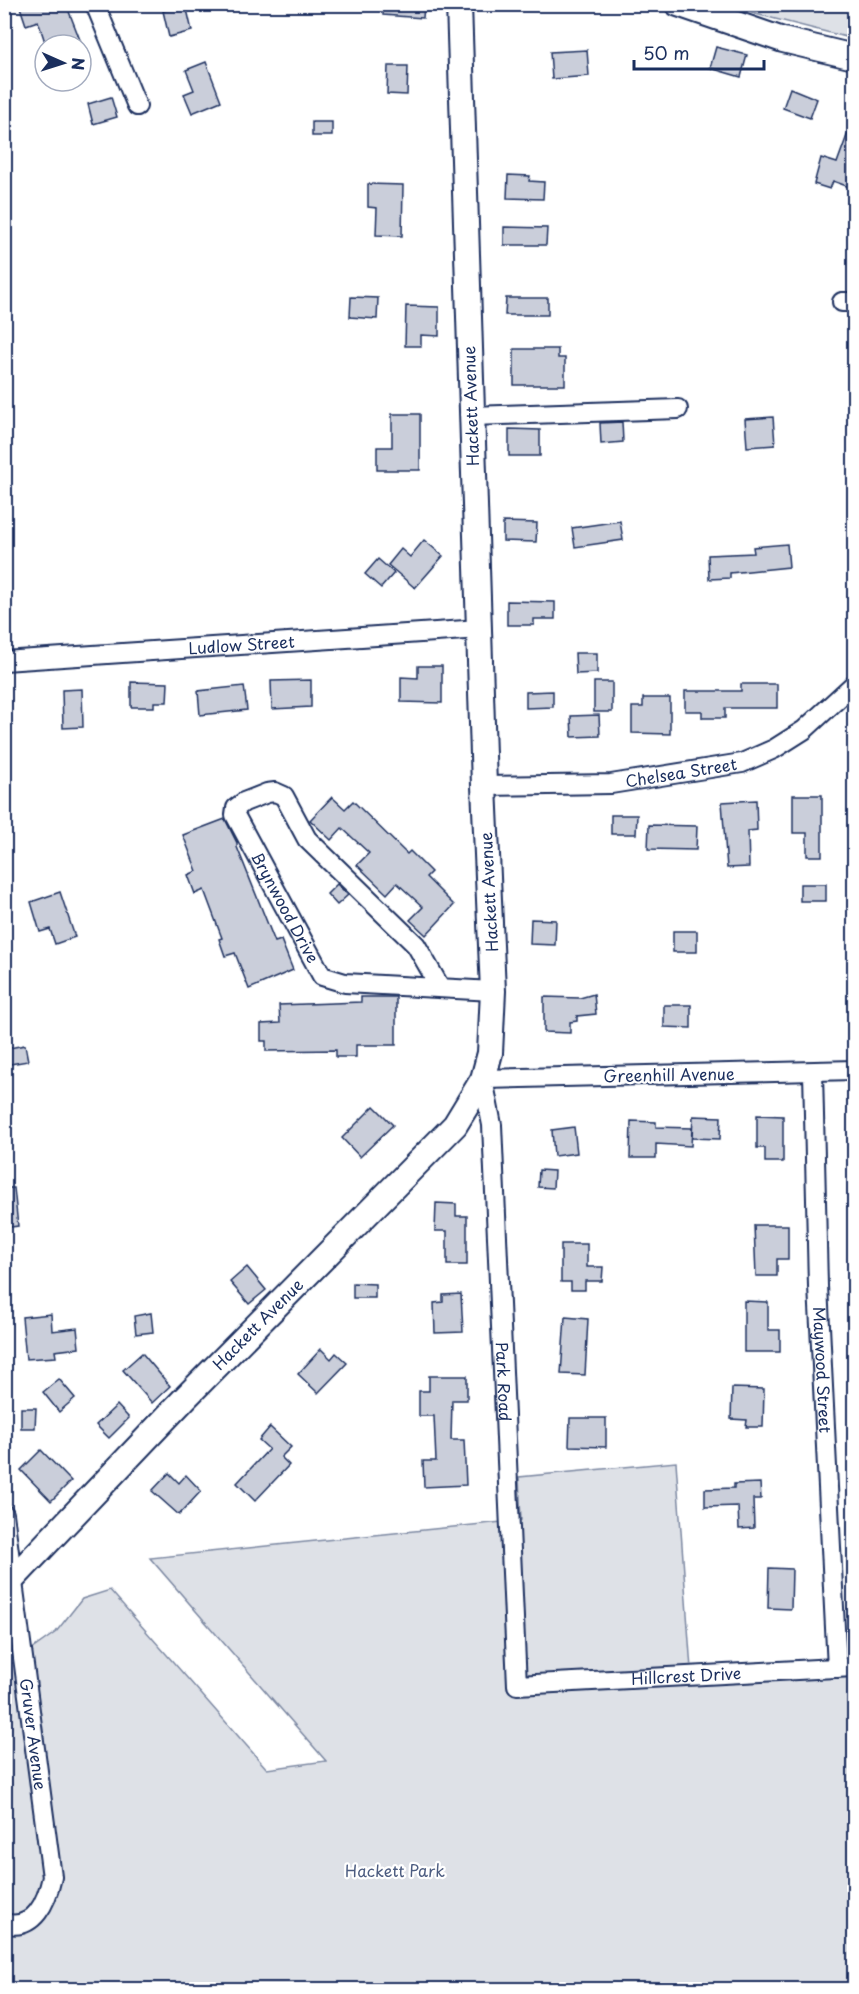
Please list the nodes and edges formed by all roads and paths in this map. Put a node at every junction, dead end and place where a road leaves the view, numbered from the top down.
1 (95, 4) edge
2 (459, 4) edge
3 (678, 4) edge
4 (855, 57) edge
5 (137, 106) dead end
6 (678, 409) dead end
7 (471, 416) junction
8 (480, 629) junction
9 (4, 661) edge
10 (853, 685) edge
11 (484, 786) junction
12 (440, 987) junction
13 (493, 991) junction
14 (855, 1071) edge
15 (813, 1072) junction
16 (483, 1079) junction
17 (4, 1514) edge
18 (9, 1584) edge
19 (846, 1667) edge
20 (517, 1685) joint
21 (4, 1923) edge

1 - 5 street
2 - 7 main road, Hackett Avenue
3 - 4 main road
6 - 7 street
7 - 8 main road, Hackett Avenue
8 - 9 street, Ludlow Street
8 - 11 main road, Hackett Avenue
10 - 11 street, Chelsea Street
11 - 13 main road, Hackett Avenue
12 - 12 street, Brynwood Drive
12 - 13 street, Brynwood Drive
13 - 16 main road, Hackett Avenue
14 - 15 street, Greenhill Avenue
15 - 16 street, Greenhill Avenue
15 - 19 street, Maywood Street
16 - 18 main road, Hackett Avenue
16 - 20 street, Park Road
17 - 18 street, Gruver Avenue
18 - 21 street, Gruver Avenue
19 - 20 street, Hillcrest Drive

